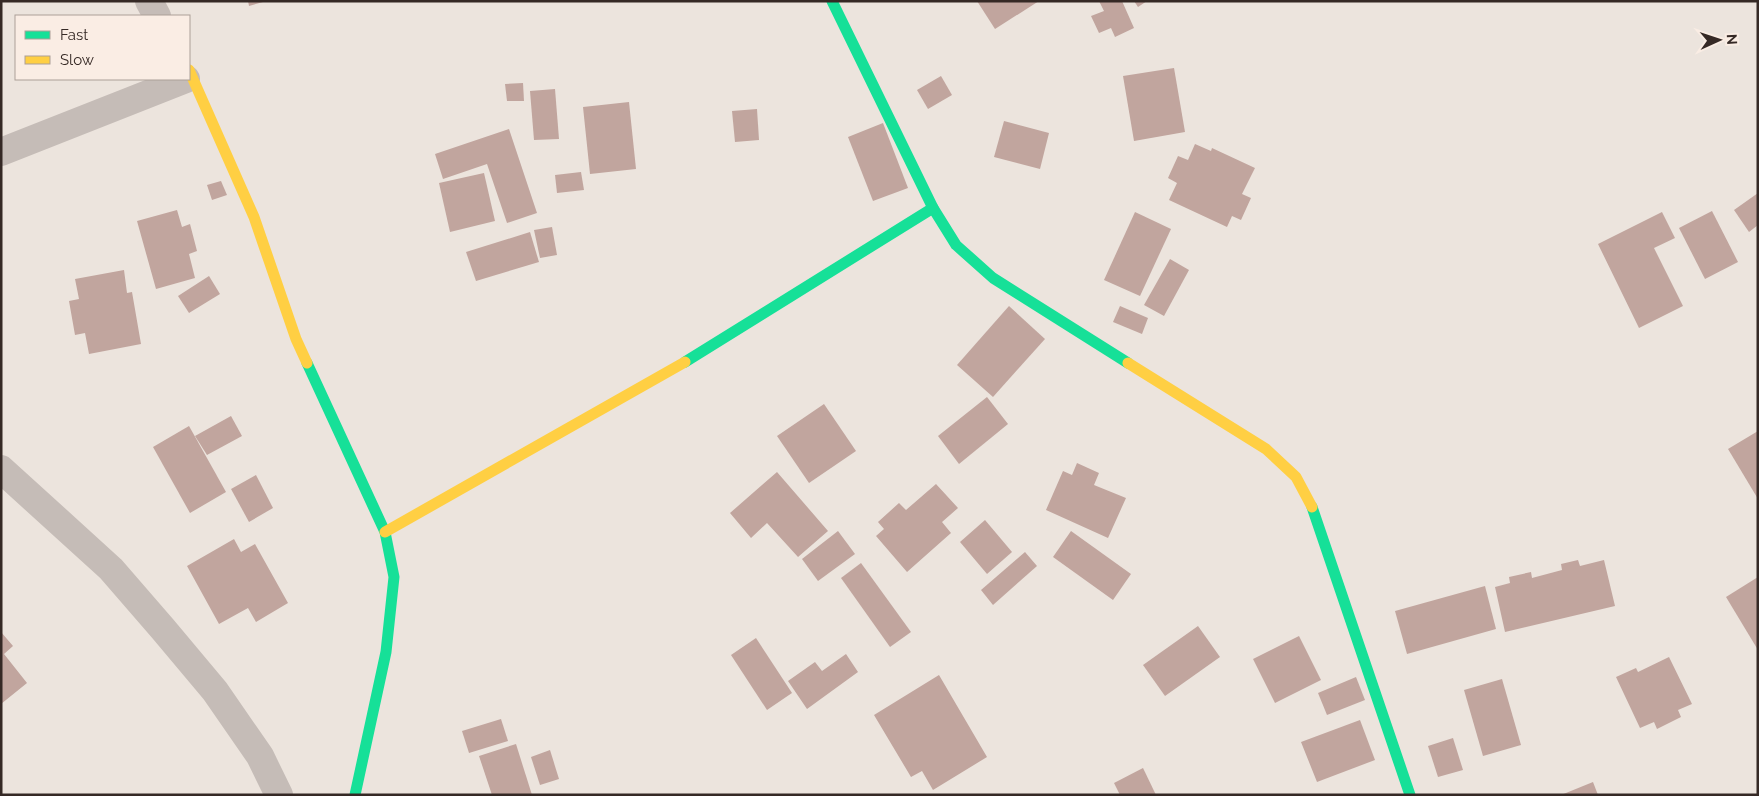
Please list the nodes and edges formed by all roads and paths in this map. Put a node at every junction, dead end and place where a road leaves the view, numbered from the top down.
1 (148, 1) edge
2 (832, 1) edge
3 (156, 15) edge
4 (190, 78) edge
5 (179, 80) edge
6 (1, 152) edge
7 (933, 208) junction
8 (1, 469) edge
9 (385, 532) junction
10 (279, 795) edge
11 (355, 795) edge
12 (1410, 795) edge

1 - 3 street
2 - 7 street
4 - 9 street
5 - 6 street
7 - 9 street
7 - 12 street
8 - 10 street
9 - 11 street

